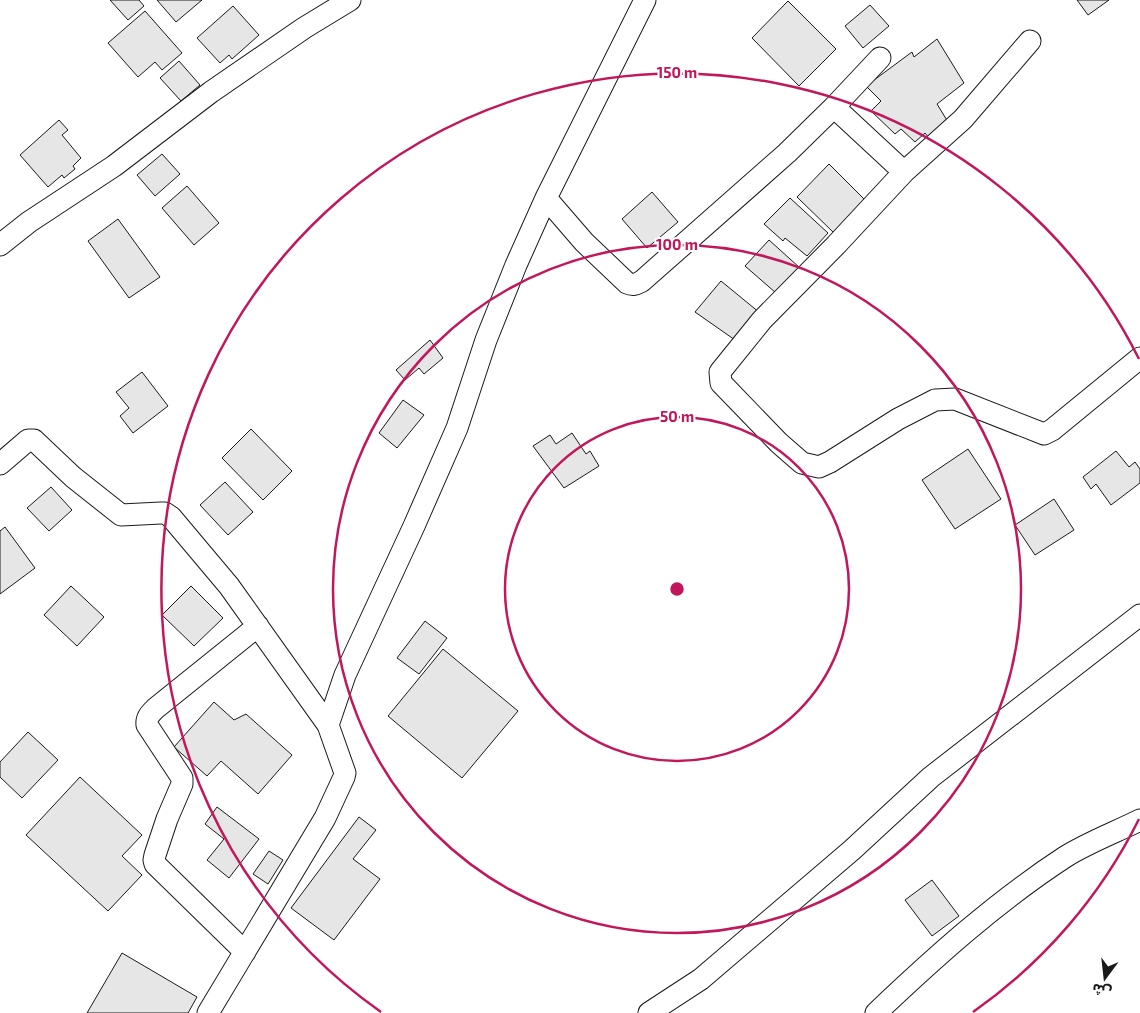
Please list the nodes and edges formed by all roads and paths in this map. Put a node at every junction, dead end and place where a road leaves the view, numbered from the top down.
1 (350, 0) edge
2 (646, 0) edge
3 (1030, 41) dead end
4 (880, 58) dead end
5 (834, 107) junction
6 (904, 172) junction
7 (546, 198) junction
8 (0, 245) edge
9 (1140, 358) edge
10 (0, 464) edge
11 (1140, 615) edge
12 (258, 626) junction
13 (328, 725) junction
14 (1140, 820) edge
15 (245, 952) junction
16 (208, 1013) edge
17 (650, 1013) edge
18 (876, 1013) edge

1 - 8 street
2 - 7 street
3 - 6 street
4 - 5 street
5 - 6 street
5 - 7 street
6 - 9 street
7 - 13 street
10 - 12 street
11 - 17 street
12 - 13 street
12 - 15 street
13 - 15 street
14 - 18 street
15 - 16 street

